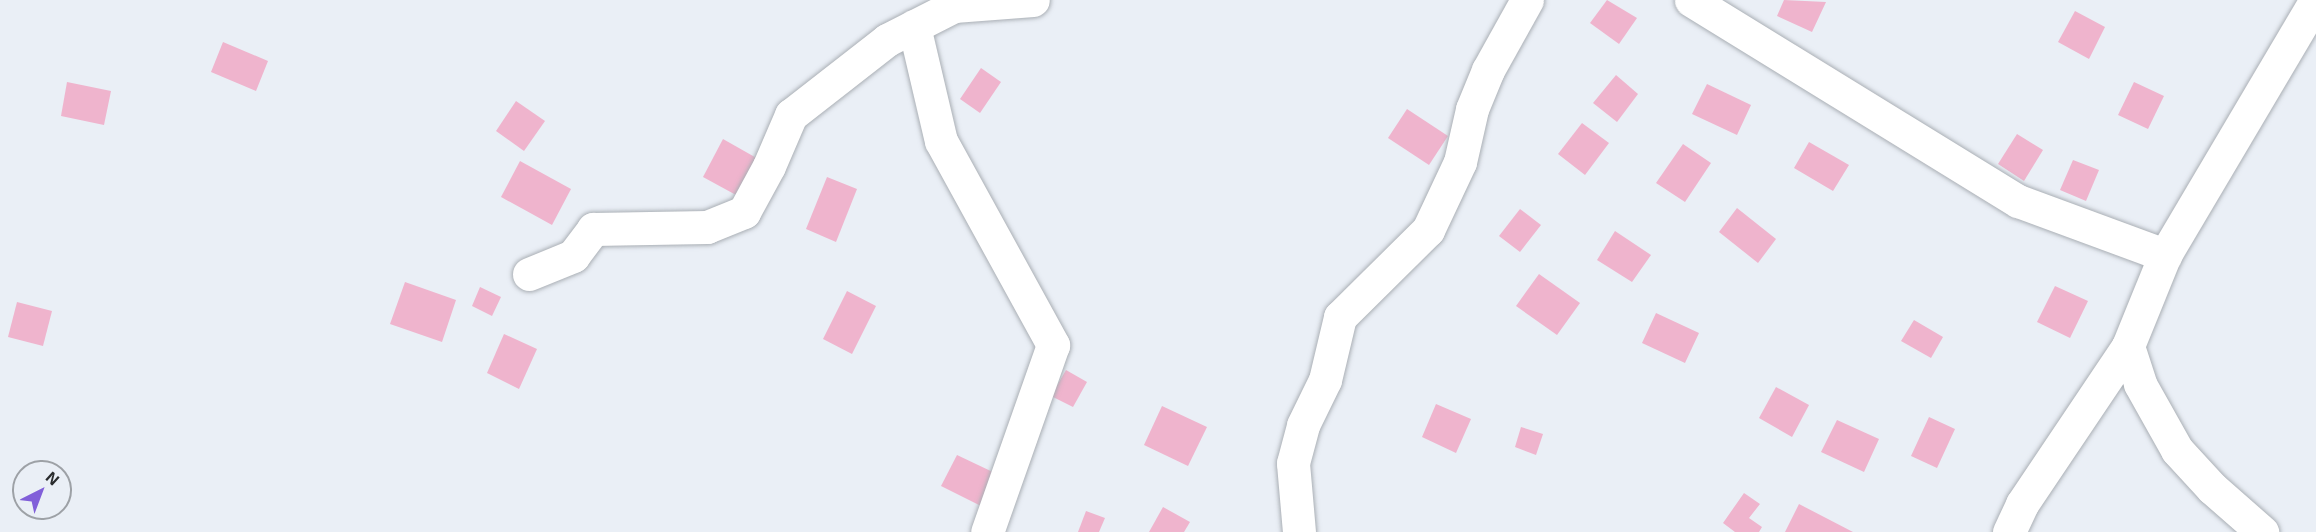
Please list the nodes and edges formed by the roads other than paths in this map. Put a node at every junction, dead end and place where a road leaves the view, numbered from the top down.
1 (1033, 0) edge
2 (1527, 0) edge
3 (1691, 0) edge
4 (2316, 0) edge
5 (914, 26) junction
6 (2165, 255) junction
7 (530, 273) dead end
8 (2128, 346) junction
9 (987, 532) edge
10 (1299, 532) edge
11 (2009, 532) edge
12 (2262, 532) edge

1 - 5 street
2 - 10 street
3 - 6 street
4 - 6 street
5 - 7 street
5 - 9 street
6 - 8 street
8 - 11 street
8 - 12 street

